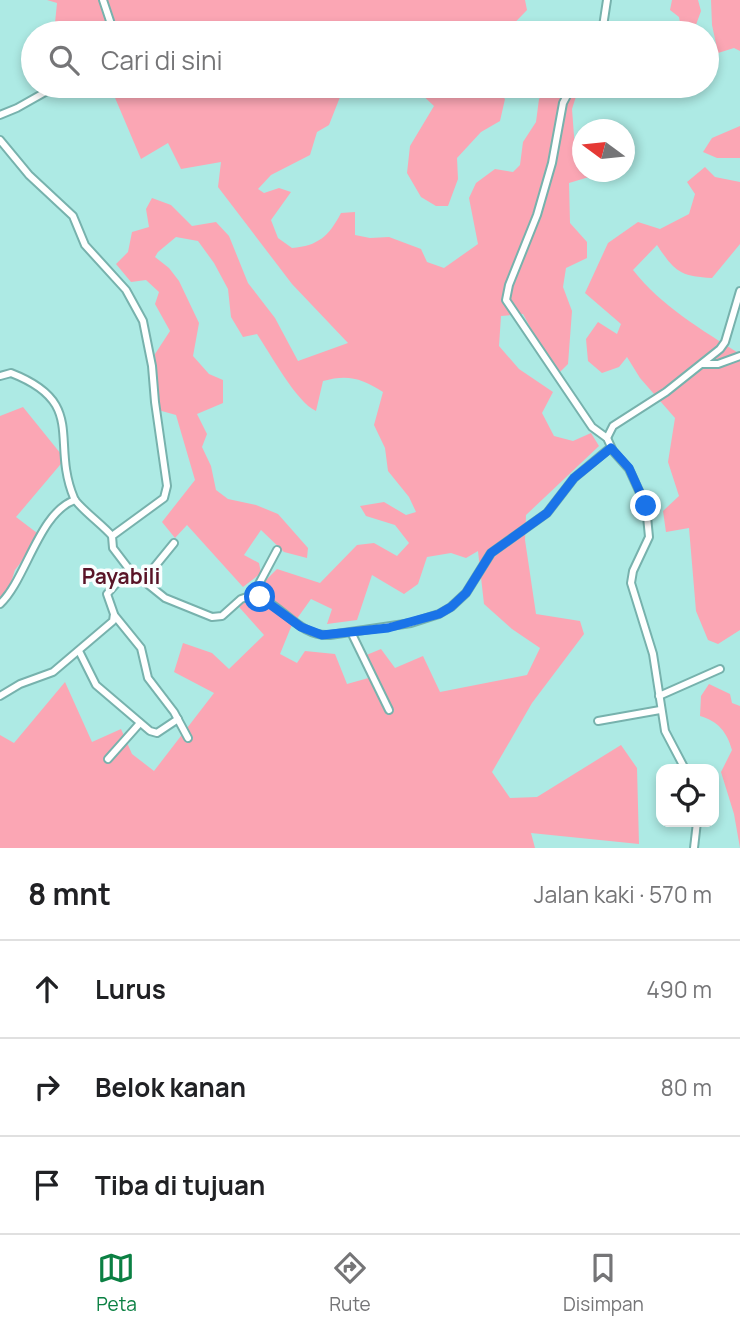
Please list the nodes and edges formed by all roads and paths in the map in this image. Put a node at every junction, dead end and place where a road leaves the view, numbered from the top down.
1 (103, 0) edge
2 (607, 0) edge
3 (110, 21) edge
4 (604, 21) edge
5 (35, 98) edge
6 (566, 98) edge
7 (0, 115) edge
8 (0, 140) edge
9 (740, 291) edge
10 (740, 356) edge
11 (702, 365) junction
12 (0, 376) edge
13 (607, 438) junction
14 (611, 448) junction
15 (75, 500) junction
16 (112, 536) junction
17 (174, 544) dead end
18 (277, 550) dead end
19 (129, 569) junction
20 (144, 582) junction
21 (253, 595) junction
22 (0, 604) edge
23 (115, 616) junction
24 (351, 632) junction
25 (79, 651) junction
26 (720, 669) dead end
27 (1, 693) edge
28 (659, 696) junction
29 (388, 710) dead end
30 (660, 710) junction
31 (178, 719) junction
32 (598, 721) dead end
33 (140, 723) junction
34 (188, 738) dead end
35 (108, 759) dead end
36 (682, 764) edge
37 (696, 827) edge
38 (694, 848) edge

1 - 3 street
2 - 4 street
5 - 7 street
6 - 13 street
8 - 16 street
9 - 11 street
10 - 11 street
11 - 13 street
12 - 15 street
13 - 14 street
14 - 24 street
14 - 28 street
15 - 16 street
15 - 22 street
16 - 19 street
17 - 20 street
18 - 21 street
19 - 20 street
19 - 23 street
20 - 21 street
21 - 24 street
23 - 25 street
23 - 31 street
24 - 29 street
25 - 27 street
25 - 33 street
26 - 28 street
28 - 30 street
30 - 32 street
30 - 36 street
31 - 33 street
31 - 34 street
33 - 35 street
37 - 38 street

